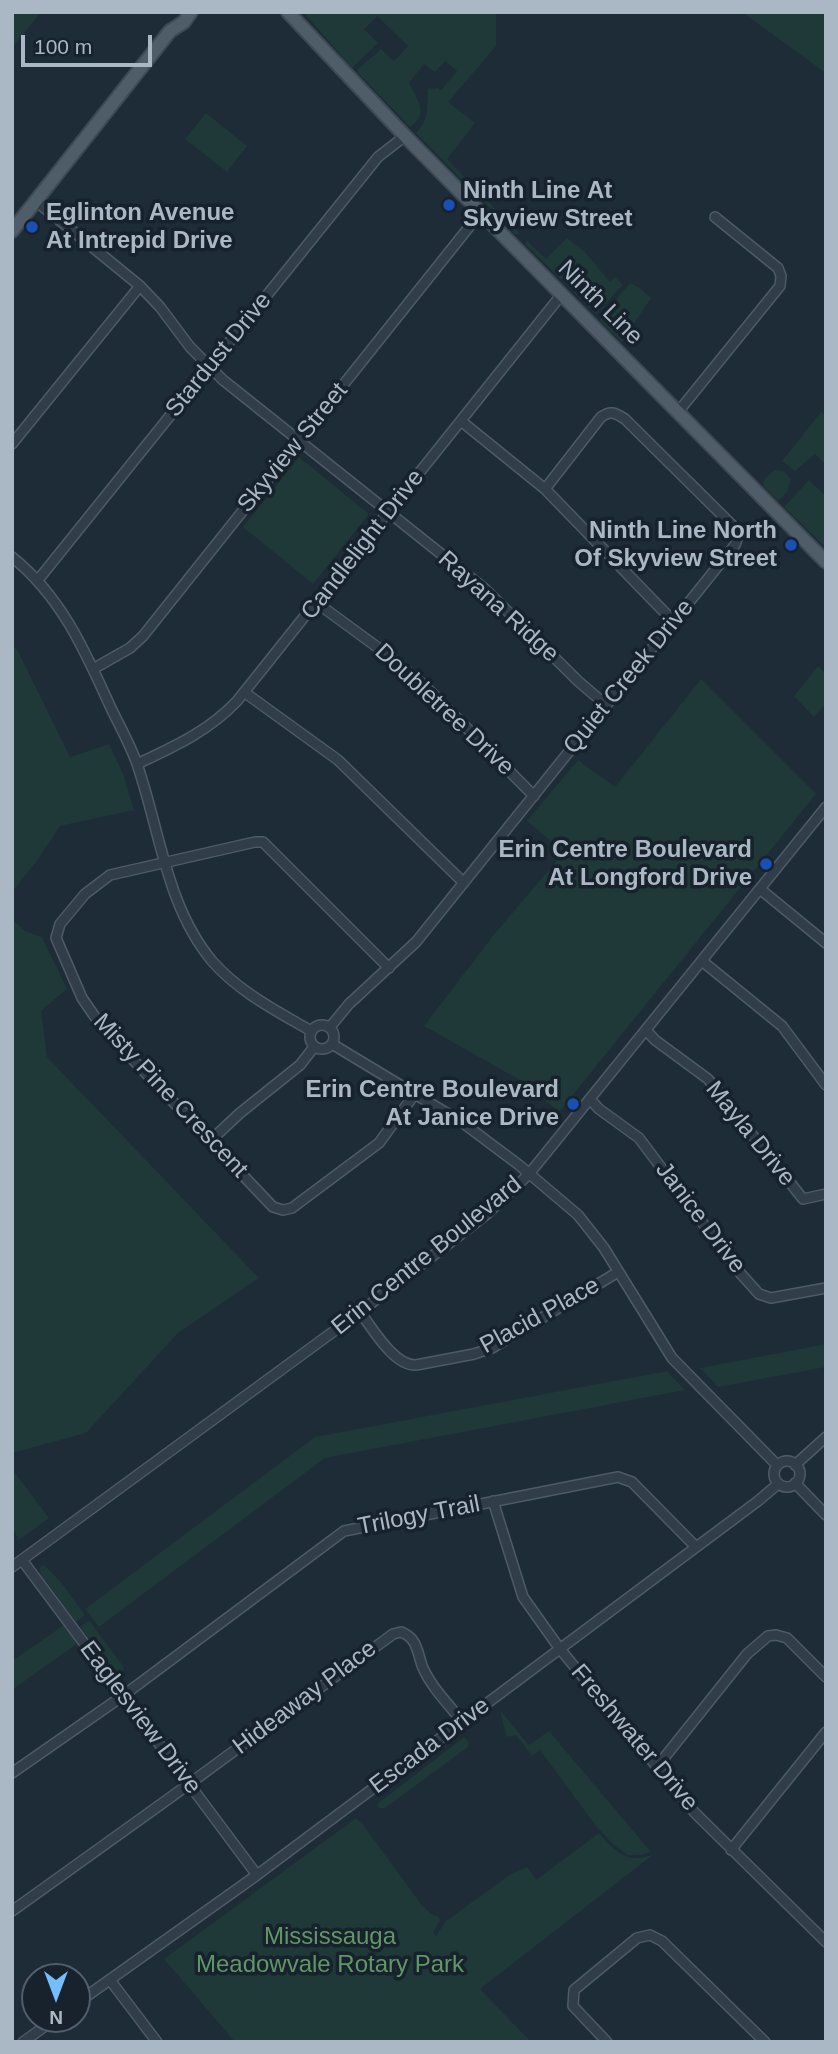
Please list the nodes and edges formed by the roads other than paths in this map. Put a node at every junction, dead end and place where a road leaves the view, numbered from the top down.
1 (177, 12) edge
2 (191, 12) edge
3 (288, 12) edge
4 (170, 31) junction
5 (405, 136) junction
6 (36, 201) junction
7 (481, 212) junction
8 (715, 217) dead end
9 (12, 231) edge
10 (140, 286) junction
11 (562, 294) junction
12 (209, 367) junction
13 (678, 412) junction
14 (461, 421) junction
15 (299, 440) junction
16 (12, 444) edge
17 (545, 489) junction
18 (388, 512) junction
19 (12, 557) edge
20 (826, 562) edge
21 (38, 580) junction
22 (317, 603) junction
23 (673, 621) junction
24 (93, 669) junction
25 (244, 692) junction
26 (606, 705) junction
27 (137, 764) junction
28 (534, 796) junction
29 (826, 808) edge
30 (165, 862) junction
31 (463, 882) junction
32 (760, 889) junction
33 (826, 943) edge
34 (702, 961) junction
35 (389, 968) junction
36 (330, 1027) junction
37 (646, 1030) junction
38 (311, 1031) junction
39 (332, 1044) junction
40 (313, 1049) junction
41 (826, 1085) edge
42 (414, 1095) junction
43 (590, 1099) junction
44 (210, 1141) junction
45 (529, 1174) junction
46 (826, 1194) edge
47 (618, 1272) junction
48 (826, 1288) edge
49 (360, 1312) junction
50 (826, 1437) edge
51 (777, 1465) junction
52 (795, 1465) junction
53 (778, 1483) junction
54 (796, 1483) junction
55 (493, 1501) junction
56 (826, 1515) edge
57 (696, 1547) junction
58 (22, 1560) junction
59 (12, 1567) edge
60 (560, 1649) junction
61 (826, 1677) edge
62 (124, 1695) junction
63 (463, 1721) junction
64 (826, 1732) edge
65 (656, 1768) junction
66 (12, 1773) edge
67 (189, 1784) junction
68 (732, 1850) junction
69 (257, 1875) junction
70 (12, 1911) edge
71 (826, 1942) edge
72 (110, 1980) junction
73 (91, 1993) edge
74 (157, 2042) edge
75 (607, 2042) edge
76 (765, 2042) edge

1 - 4 main road
2 - 4 main road
3 - 5 main road, Ninth Line
4 - 6 main road
5 - 7 main road, Ninth Line
5 - 12 street, Stardust Drive
6 - 9 main road
6 - 10 street, Rayana Ridge
7 - 11 main road, Ninth Line
7 - 15 street, Skyview Street
8 - 13 street
10 - 12 street, Rayana Ridge
10 - 16 street
11 - 13 main road, Ninth Line
11 - 14 street, Candlelight Drive
12 - 15 street, Rayana Ridge
12 - 21 street, Stardust Drive
13 - 20 main road, Ninth Line
14 - 17 street
14 - 18 street, Candlelight Drive
15 - 18 street, Rayana Ridge
15 - 24 street, Skyview Street
17 - 23 street
17 - 23 street, Quiet Creek Drive
18 - 22 street, Candlelight Drive
18 - 26 street, Rayana Ridge
19 - 21 street
21 - 24 street
22 - 25 street, Candlelight Drive
22 - 28 street, Doubletree Drive
23 - 26 street, Quiet Creek Drive
24 - 27 street
25 - 27 street, Candlelight Drive
25 - 31 street
26 - 28 street, Quiet Creek Drive
27 - 30 street
28 - 31 street, Quiet Creek Drive
29 - 32 street, Erin Centre Boulevard
30 - 35 street
30 - 38 street
30 - 44 street, Misty Pine Crescent
31 - 35 street, Quiet Creek Drive
32 - 33 street
32 - 34 street, Erin Centre Boulevard
34 - 37 street, Erin Centre Boulevard
34 - 41 street
35 - 36 street, Quiet Creek Drive
36 - 38 street
36 - 39 street
37 - 43 street, Erin Centre Boulevard
37 - 46 street, Mayla Drive
38 - 40 street
39 - 40 street
39 - 42 street
40 - 44 street
42 - 44 street, Misty Pine Crescent
42 - 45 street
43 - 45 street, Erin Centre Boulevard
43 - 48 street, Janice Drive
45 - 47 street
45 - 49 street, Erin Centre Boulevard
47 - 49 street, Placid Place
47 - 51 street
49 - 58 street, Erin Centre Boulevard
50 - 52 street
51 - 52 street
51 - 53 street
52 - 54 street
53 - 54 street
53 - 57 street, Escada Drive
54 - 56 street
55 - 57 street, Trilogy Trail
55 - 60 street, Freshwater Drive
55 - 62 street, Trilogy Trail
57 - 60 street, Escada Drive
58 - 59 street, Erin Centre Boulevard
58 - 62 street, Eaglesview Drive
60 - 63 street, Escada Drive
60 - 65 street, Freshwater Drive
61 - 65 street
62 - 66 street, Trilogy Trail
62 - 67 street, Eaglesview Drive
63 - 67 street, Hideaway Place
63 - 69 street, Escada Drive
64 - 68 street
65 - 68 street, Freshwater Drive
67 - 69 street, Eaglesview Drive
67 - 70 street
68 - 71 street, Freshwater Drive
69 - 72 street, Escada Drive
72 - 73 street, Escada Drive
72 - 74 street
75 - 76 street

